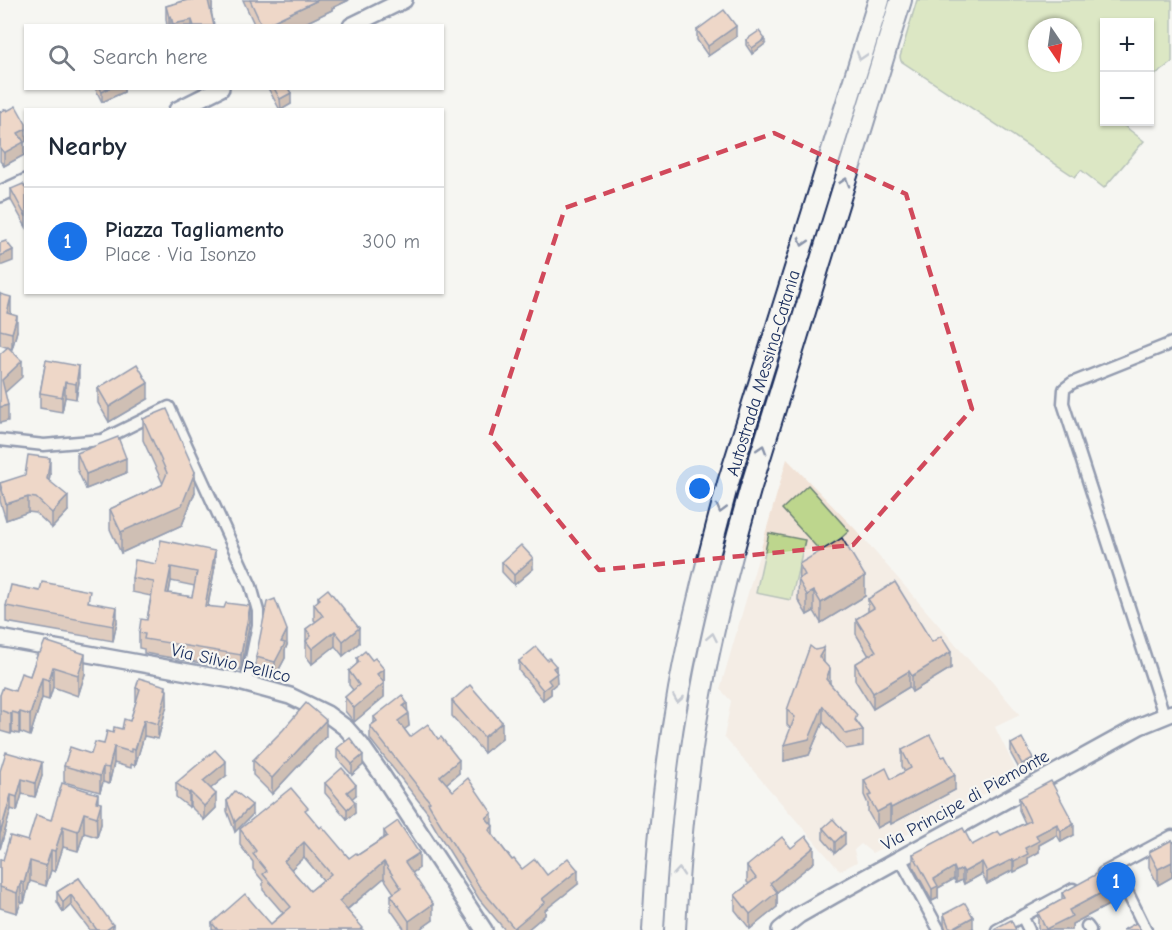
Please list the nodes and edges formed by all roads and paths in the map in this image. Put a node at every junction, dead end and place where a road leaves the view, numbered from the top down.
1 (404, 0) edge
2 (879, 0) edge
3 (901, 0) edge
4 (355, 24) edge
5 (217, 90) edge
6 (181, 108) edge
7 (24, 183) edge
8 (0, 194) edge
9 (1172, 343) edge
10 (0, 440) edge
11 (0, 638) edge
12 (246, 683) junction
13 (1168, 714) edge
14 (1172, 836) edge
15 (900, 858) junction
16 (1115, 867) junction
17 (1094, 878) edge
18 (1084, 883) edge
19 (1022, 916) junction
20 (484, 930) edge
21 (653, 930) edge
22 (675, 930) edge
23 (780, 930) edge
24 (939, 930) edge
25 (997, 930) edge
26 (1029, 930) edge
27 (1146, 930) edge

1 - 4 street
2 -> 21 highway, Autostrada Messina-Catania
22 -> 3 highway, Autostrada Messina-Catania
5 - 6 street
7 - 8 street
9 - 13 street
10 - 12 street
11 - 12 street, Via Silvio Pellico
12 - 20 street, Via Silvio Pellico
13 - 15 street, Via Principe di Piemonte
14 - 16 street
15 - 23 street, Via Principe di Piemonte
15 - 24 street
16 - 17 street
16 - 27 street
18 - 19 street
19 - 25 street
19 - 26 street

